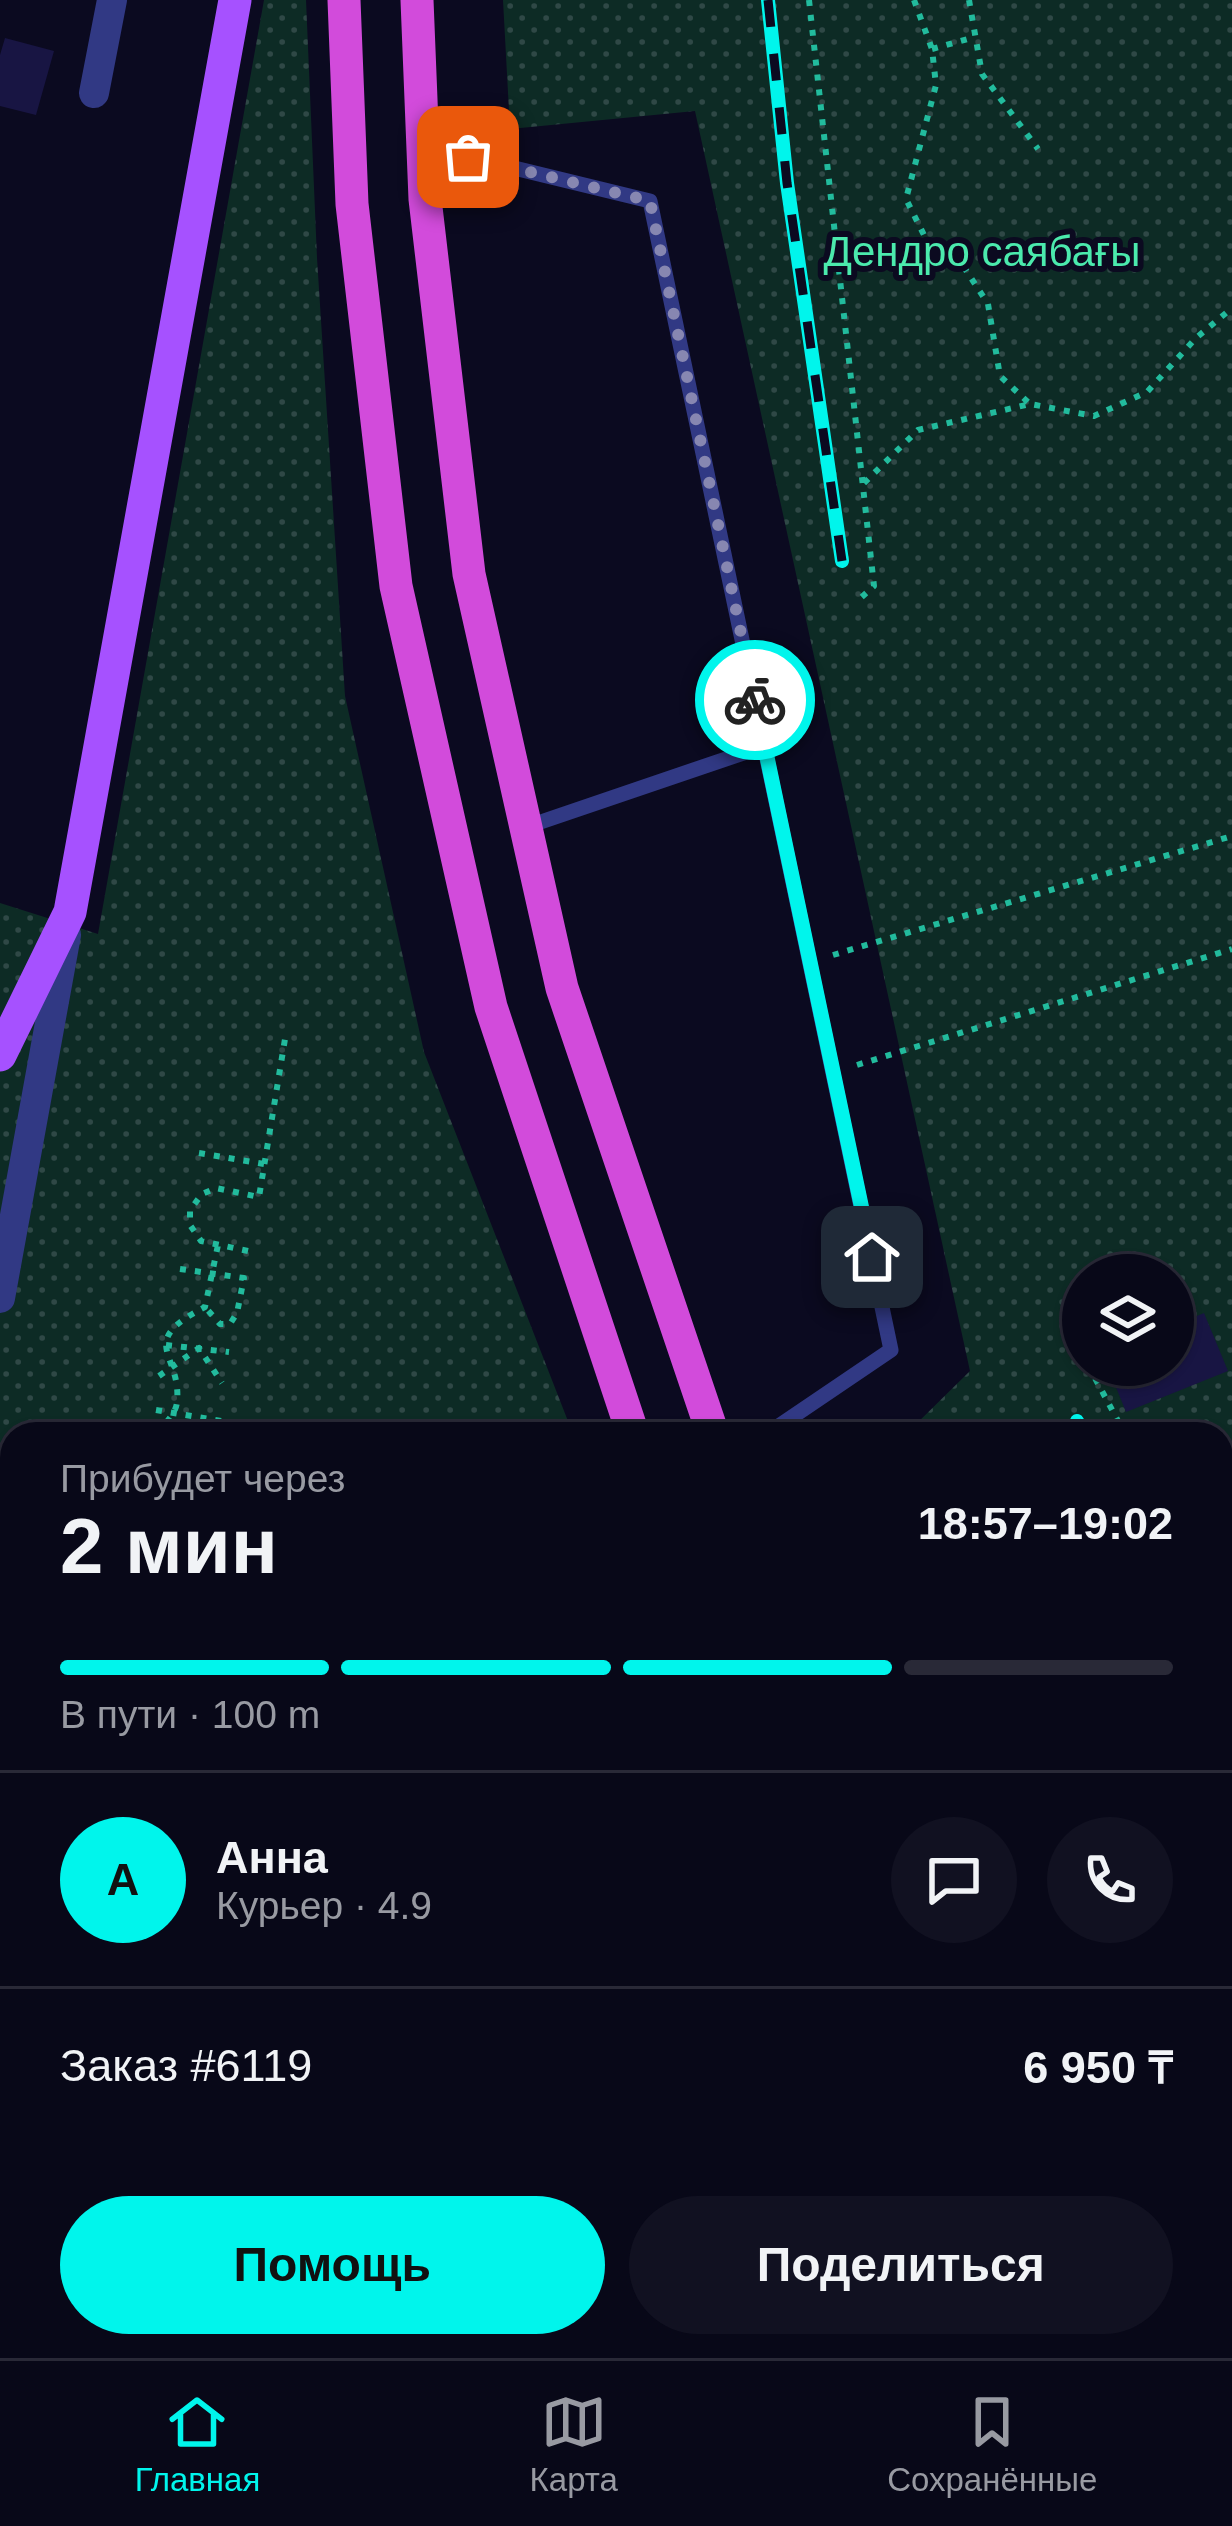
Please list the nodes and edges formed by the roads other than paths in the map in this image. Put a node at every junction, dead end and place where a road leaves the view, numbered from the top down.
1 (112, 0) edge
2 (235, 0) edge
3 (344, 0) edge
4 (417, 0) edge
5 (94, 93) dead end
6 (423, 146) junction
7 (764, 746) junction
8 (526, 827) junction
9 (70, 912) junction
10 (0, 1054) edge
11 (0, 1298) edge
12 (629, 1422) edge
13 (709, 1422) edge
14 (785, 1422) edge

1 - 5 street
2 - 9 main road
3 - 12 highway
4 - 6 highway
6 - 7 lane
6 - 8 highway
7 - 8 lane
7 - 14 lane
8 - 13 highway
9 - 10 main road
9 - 11 street

